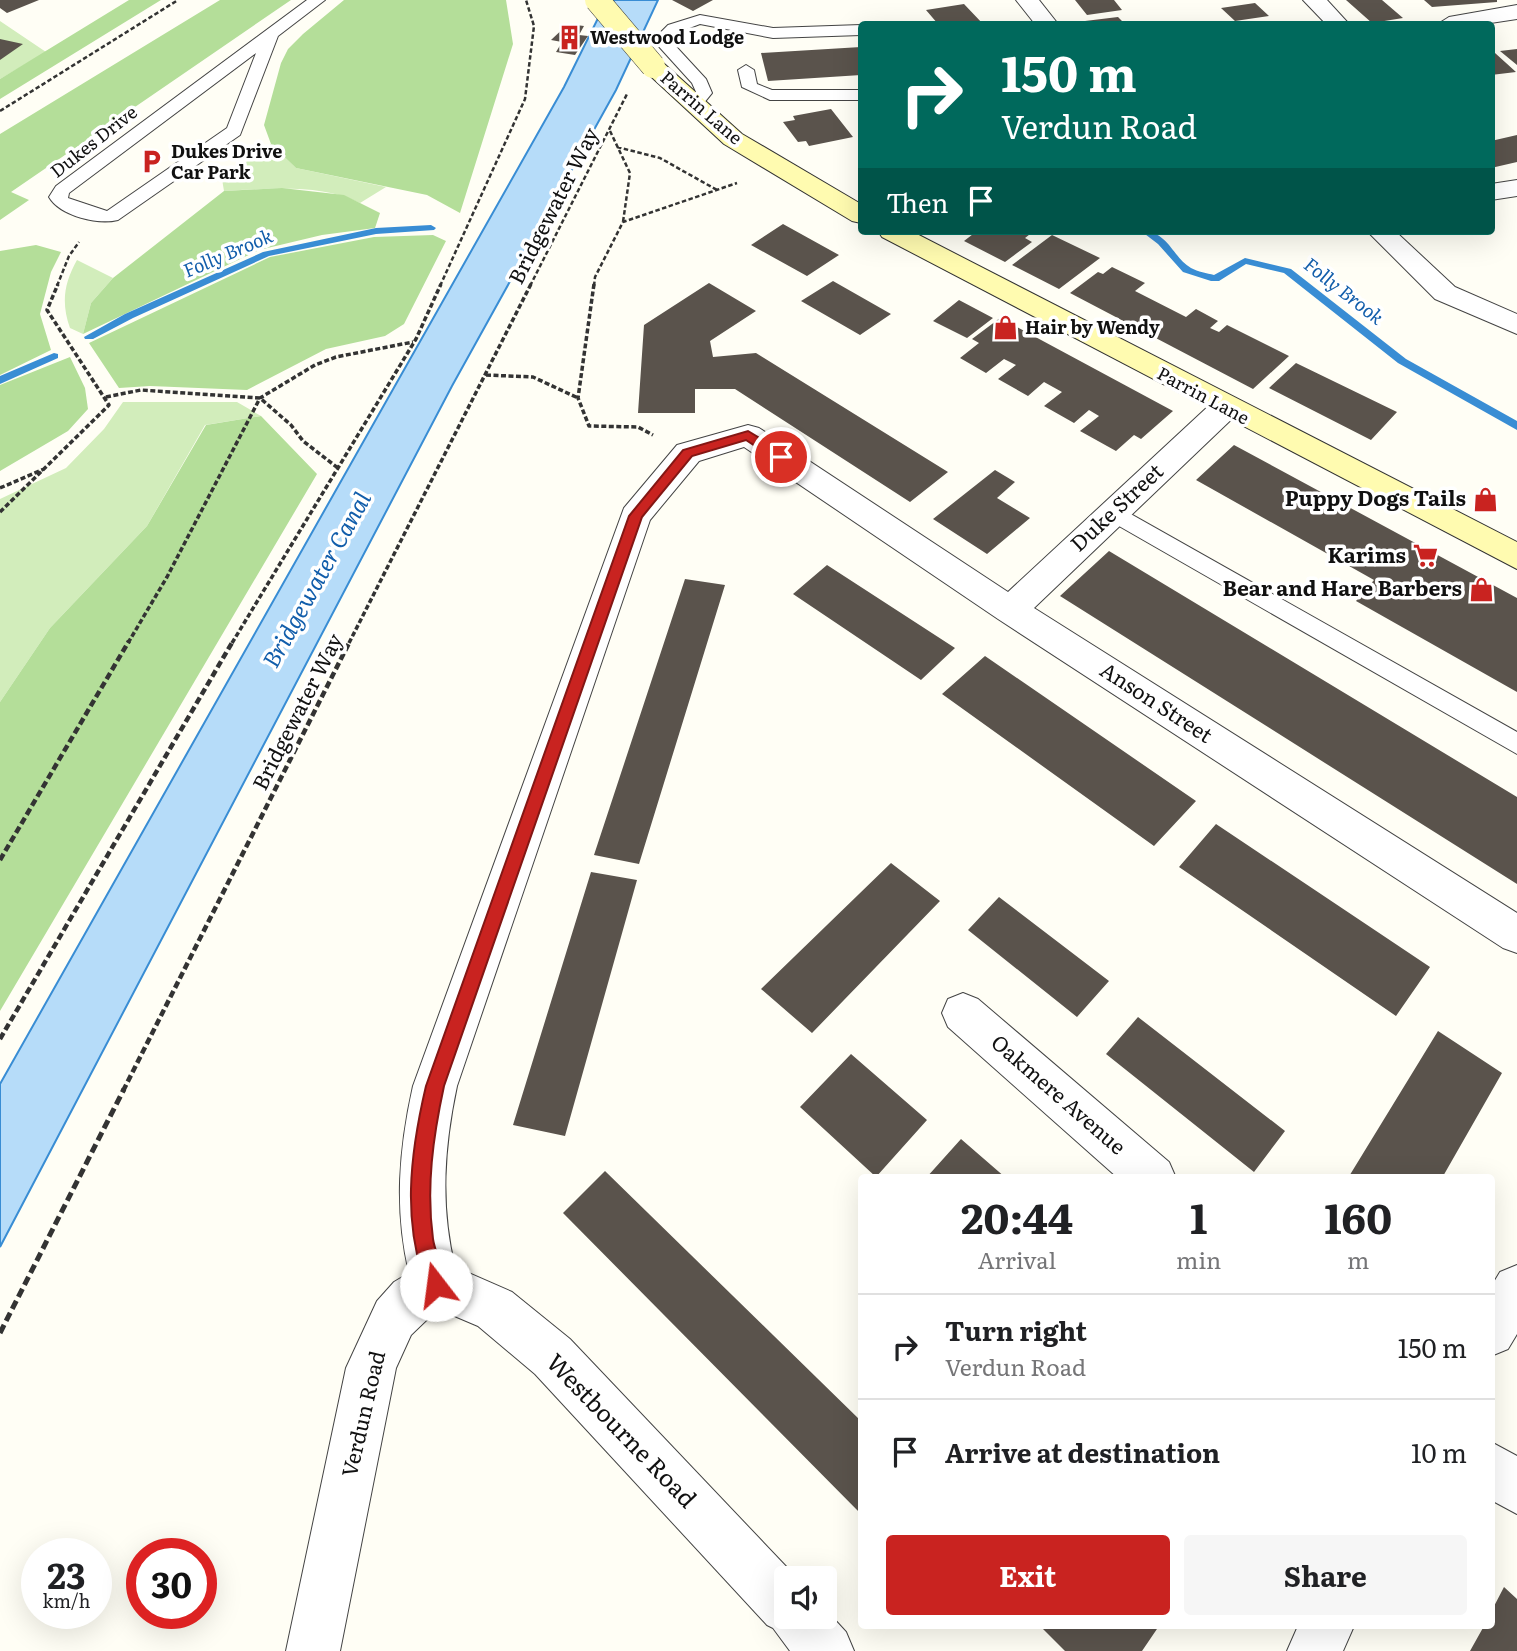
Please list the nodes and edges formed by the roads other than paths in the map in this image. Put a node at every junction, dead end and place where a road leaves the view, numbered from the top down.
1 (317, 0) edge
2 (597, 0) edge
3 (1027, 0) edge
4 (1314, 0) edge
5 (1517, 12) edge
6 (1044, 21) edge
7 (1335, 21) edge
8 (1466, 21) edge
9 (858, 30) edge
10 (271, 35) junction
11 (746, 70) dead end
12 (858, 95) edge
13 (693, 105) junction
14 (1517, 188) edge
15 (1495, 191) edge
16 (854, 207) edge
17 (899, 235) edge
18 (1384, 235) edge
19 (1517, 325) edge
20 (1224, 408) junction
21 (1113, 512) junction
22 (1517, 557) edge
23 (1010, 610) junction
24 (1517, 744) edge
25 (1517, 935) edge
26 (963, 1013) dead end
27 (1148, 1174) edge
28 (436, 1285) junction
29 (1517, 1289) edge
30 (1495, 1325) edge
31 (1495, 1471) edge
32 (1517, 1489) edge
33 (774, 1593) edge
34 (807, 1629) edge
35 (1325, 1629) edge
36 (313, 1651) edge
37 (827, 1651) edge
38 (1314, 1651) edge

1 - 10 lane, Dukes Drive
2 - 13 main road, Parrin Lane, bridge
3 - 6 street
4 - 7 street
5 - 8 street
9 - 13 lane
10 - 10 lane, Dukes Drive
11 - 12 lane
13 - 16 main road, Parrin Lane
14 - 15 street
17 - 20 main road, Parrin Lane
18 - 19 street
20 - 21 street, Duke Street
20 - 22 main road, Parrin Lane
21 - 23 street, Duke Street
21 - 24 lane
23 - 25 street, Anson Street
23 - 28 street, Anson Street
26 - 27 street, Oakmere Avenue
28 - 33 street, Westbourne Road
28 - 36 street, Verdun Road
29 - 30 street
31 - 32 street
34 - 37 street
35 - 38 street

